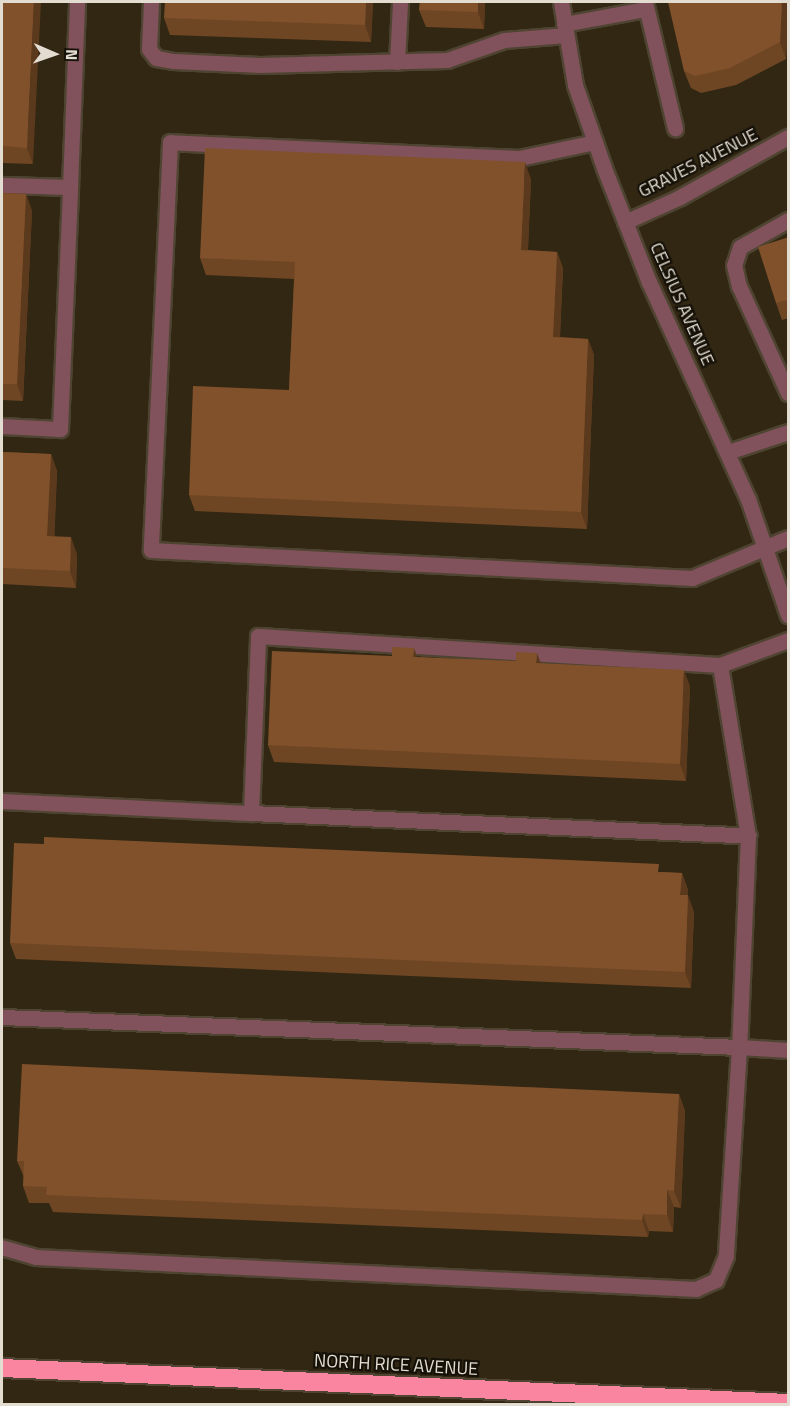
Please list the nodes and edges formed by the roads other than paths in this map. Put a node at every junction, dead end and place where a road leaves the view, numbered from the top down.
1 (77, 2) edge
2 (151, 2) edge
3 (400, 2) edge
4 (561, 2) edge
5 (645, 5) edge
6 (565, 29) junction
7 (397, 62) junction
8 (675, 128) dead end
9 (789, 137) edge
10 (595, 142) junction
11 (2, 185) edge
12 (70, 187) junction
13 (789, 220) edge
14 (625, 222) junction
15 (789, 393) edge
16 (2, 426) edge
17 (789, 432) edge
18 (728, 452) junction
19 (789, 538) edge
20 (766, 546) junction
21 (789, 615) edge
22 (789, 640) edge
23 (720, 665) junction
24 (2, 801) edge
25 (251, 813) junction
26 (748, 836) junction
27 (2, 1017) edge
28 (739, 1047) junction
29 (789, 1050) edge
30 (2, 1247) edge
31 (2, 1368) edge
32 (789, 1403) edge

1 - 12 street
2 - 7 street
3 - 7 street
4 - 6 street, CELSIUS AVENUE
5 - 6 street
5 - 8 street
6 - 7 street
6 - 10 street, CELSIUS AVENUE
9 - 14 street, GRAVES AVENUE
10 - 14 street, CELSIUS AVENUE
10 - 20 street
11 - 12 street
12 - 16 street
13 - 15 street
14 - 18 street, CELSIUS AVENUE
17 - 18 street
18 - 20 street, CELSIUS AVENUE
19 - 20 street
20 - 21 street, CELSIUS AVENUE
22 - 23 street
23 - 25 street
23 - 26 street
24 - 25 street
25 - 26 street
26 - 28 street
27 - 28 street
28 - 29 street
28 - 30 street
31 - 32 highway, NORTH RICE AVENUE

